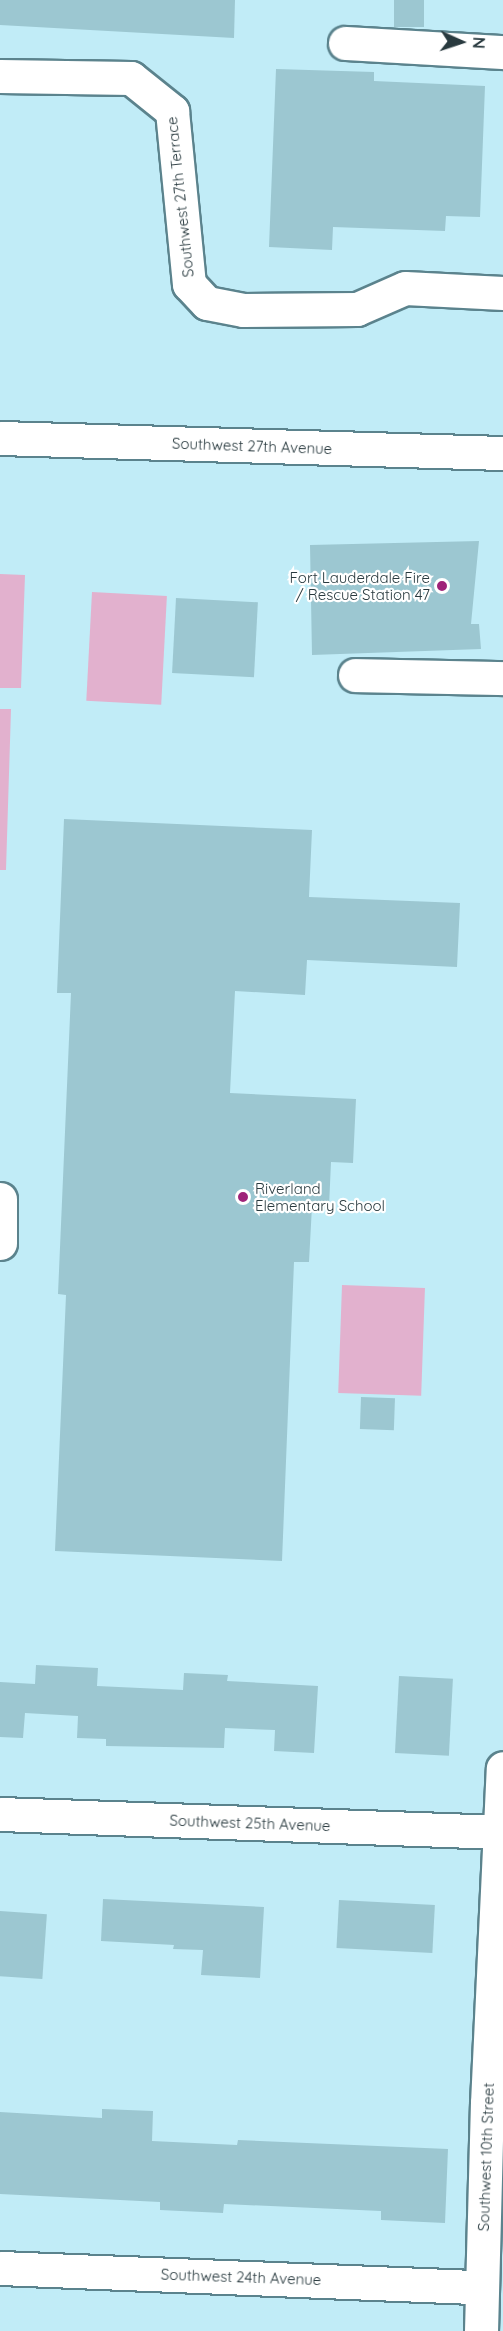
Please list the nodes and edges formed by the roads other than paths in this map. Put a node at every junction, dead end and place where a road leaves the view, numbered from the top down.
1 (345, 43) dead end
2 (503, 52) edge
3 (0, 76) edge
4 (503, 293) edge
5 (0, 438) edge
6 (503, 453) edge
7 (355, 675) dead end
8 (503, 678) edge
9 (0, 1199) edge
10 (0, 1243) edge
11 (503, 1768) edge
12 (0, 1814) edge
13 (500, 1832) junction
14 (495, 2103) edge
15 (0, 2268) edge
16 (482, 2287) junction
17 (481, 2331) edge

1 - 2 street
3 - 4 street, Southwest 27th Terrace
5 - 6 street, Southwest 27th Avenue
7 - 8 street
9 - 10 street
11 - 13 street, Southwest 10th Street
12 - 13 street, Southwest 25th Avenue
13 - 14 street, Southwest 10th Street
14 - 16 street, Southwest 10th Street
15 - 16 street, Southwest 24th Avenue
16 - 17 street, Southwest 10th Street

